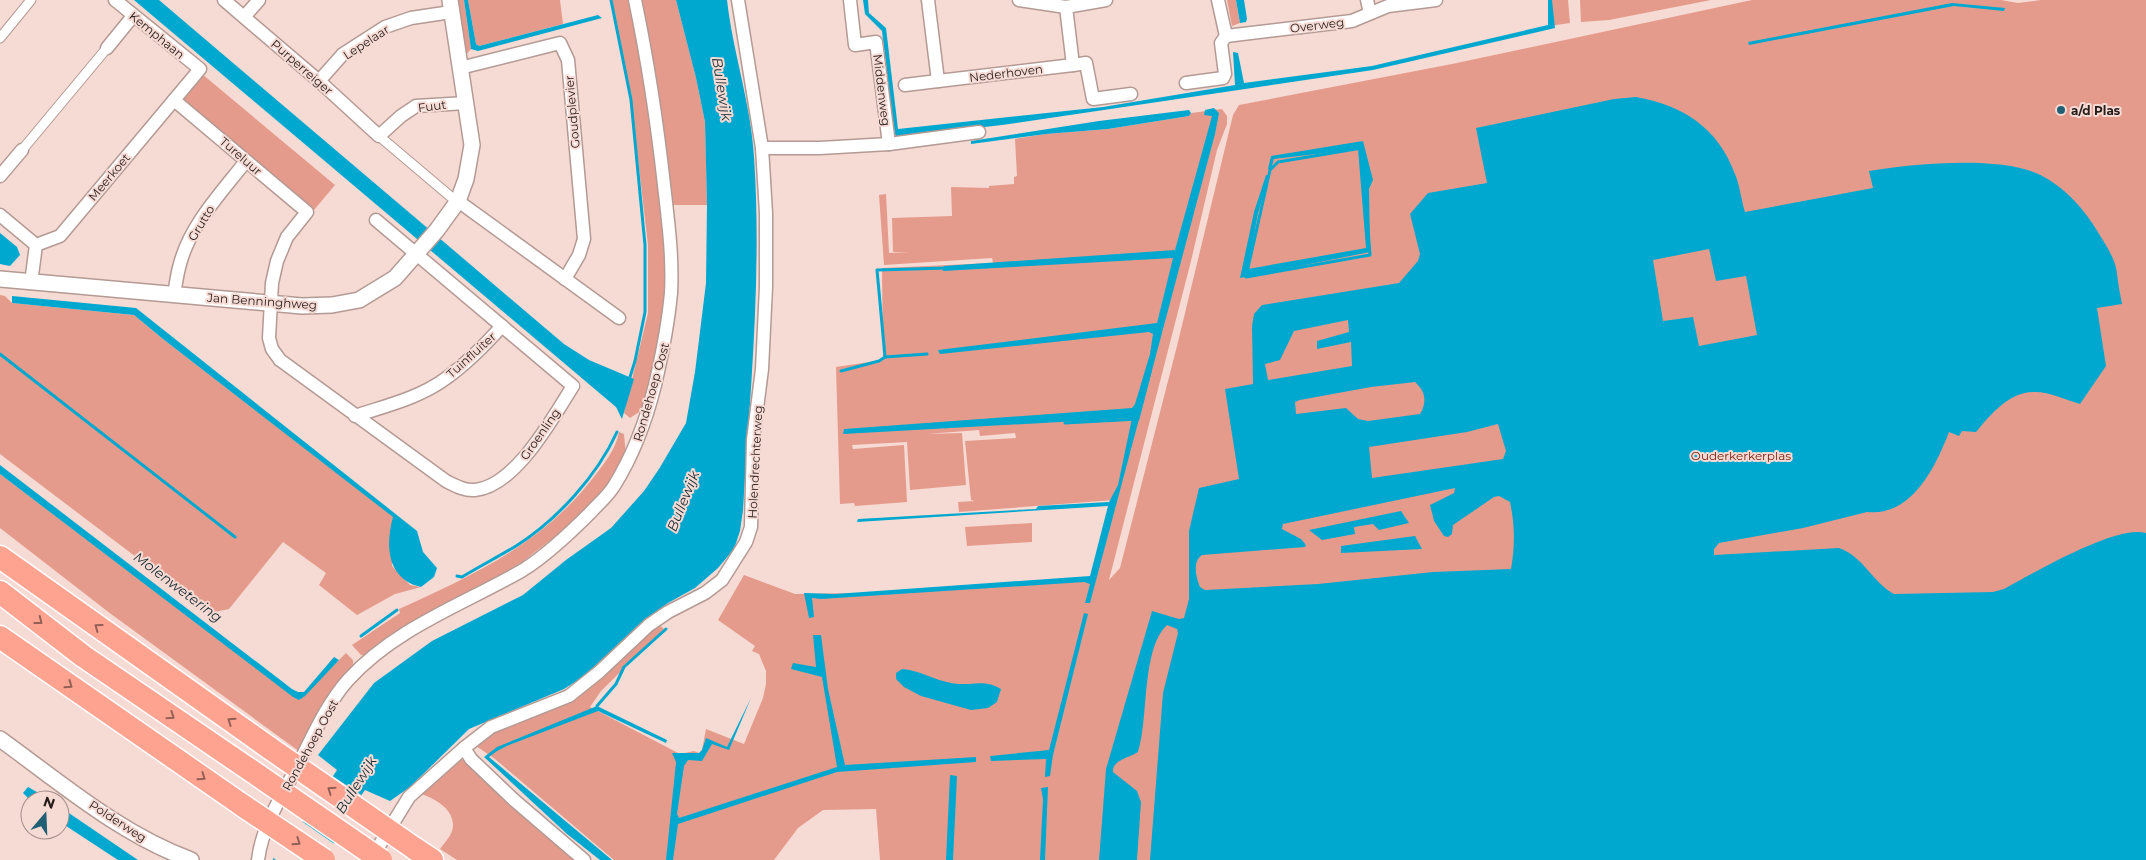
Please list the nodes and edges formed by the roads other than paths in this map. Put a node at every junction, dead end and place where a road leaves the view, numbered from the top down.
1 (31, 0) edge
2 (115, 0) edge
3 (224, 0) edge
4 (259, 0) edge
5 (635, 0) edge
6 (738, 0) edge
7 (850, 0) edge
8 (928, 0) edge
9 (1019, 0) edge
10 (1106, 0) edge
11 (1218, 0) edge
12 (1436, 0) edge
13 (450, 6) edge
14 (1369, 6) edge
15 (1066, 8) junction
16 (133, 16) junction
17 (244, 17) junction
18 (1226, 36) junction
19 (0, 38) edge
20 (107, 48) joint
21 (1073, 65) junction
22 (460, 68) junction
23 (200, 69) joint
24 (319, 82) junction
25 (938, 82) junction
26 (1186, 83) dead end
27 (905, 85) dead end
28 (1131, 94) dead end
29 (174, 100) junction
30 (466, 102) junction
31 (979, 132) dead end
32 (379, 136) junction
33 (889, 144) junction
34 (762, 148) junction
35 (22, 150) joint
36 (246, 161) junction
37 (0, 176) edge
38 (457, 201) junction
39 (307, 212) joint
40 (0, 215) edge
41 (376, 220) dead end
42 (36, 245) junction
43 (418, 252) junction
44 (0, 279) edge
45 (565, 280) junction
46 (31, 283) junction
47 (174, 294) junction
48 (271, 304) junction
49 (618, 318) dead end
50 (502, 326) junction
51 (355, 416) junction
52 (0, 557) edge
53 (0, 592) edge
54 (0, 637) edge
55 (0, 739) edge
56 (464, 748) junction
57 (423, 854) edge
58 (191, 860) edge
59 (258, 860) edge
60 (324, 860) edge
61 (371, 860) edge
62 (381, 860) edge
63 (584, 860) edge

1 - 19 street
2 - 16 street, Kemphaan
3 - 17 street, Purperreiger
4 - 17 street
5 - 59 street, Rondehoep Oost
6 - 34 street, Holendrechterweg
7 - 33 street, Middenweg
8 - 25 street
9 - 15 street
10 - 15 street
11 - 18 street
12 - 14 street, Overweg
13 - 22 street, Jan Benninghweg
13 - 24 street, Lepelaar
14 - 18 street, Overweg
15 - 21 street
16 - 20 street
16 - 23 street, Kemphaan
17 - 24 street, Purperreiger
18 - 26 street
20 - 35 street
21 - 25 street, Nederhoven
21 - 28 street
22 - 30 street, Jan Benninghweg
22 - 45 street, Goudplevier
23 - 29 street, Meerkoet
24 - 32 street, Purperreiger
25 - 27 street, Nederhoven
29 - 36 street, Tureluur
29 - 42 street, Meerkoet
30 - 32 street, Fuut
30 - 38 street, Jan Benninghweg
31 - 33 street, Middenweg
32 - 38 street
33 - 34 street, Middenweg
34 - 56 street, Holendrechterweg
35 - 37 street
36 - 39 street, Tureluur
36 - 47 street, Grutto
38 - 43 street, Jan Benninghweg
38 - 45 street
39 - 48 street, Groenling
40 - 42 street
41 - 43 street, Groenling
42 - 46 street
43 - 48 street, Jan Benninghweg
43 - 50 street, Groenling
44 - 46 street, Jan Benninghweg
45 - 49 street
46 - 47 street, Jan Benninghweg
47 - 48 street, Jan Benninghweg
48 - 51 street, Groenling
50 - 51 street, Tuinfluiter
50 - 51 street, Groenling
57 -> 52 highway, bridge
53 -> 62 highway, bridge
54 -> 60 highway, bridge
55 - 58 street, Polderweg
56 - 61 street, Holendrechterweg
56 - 63 street

